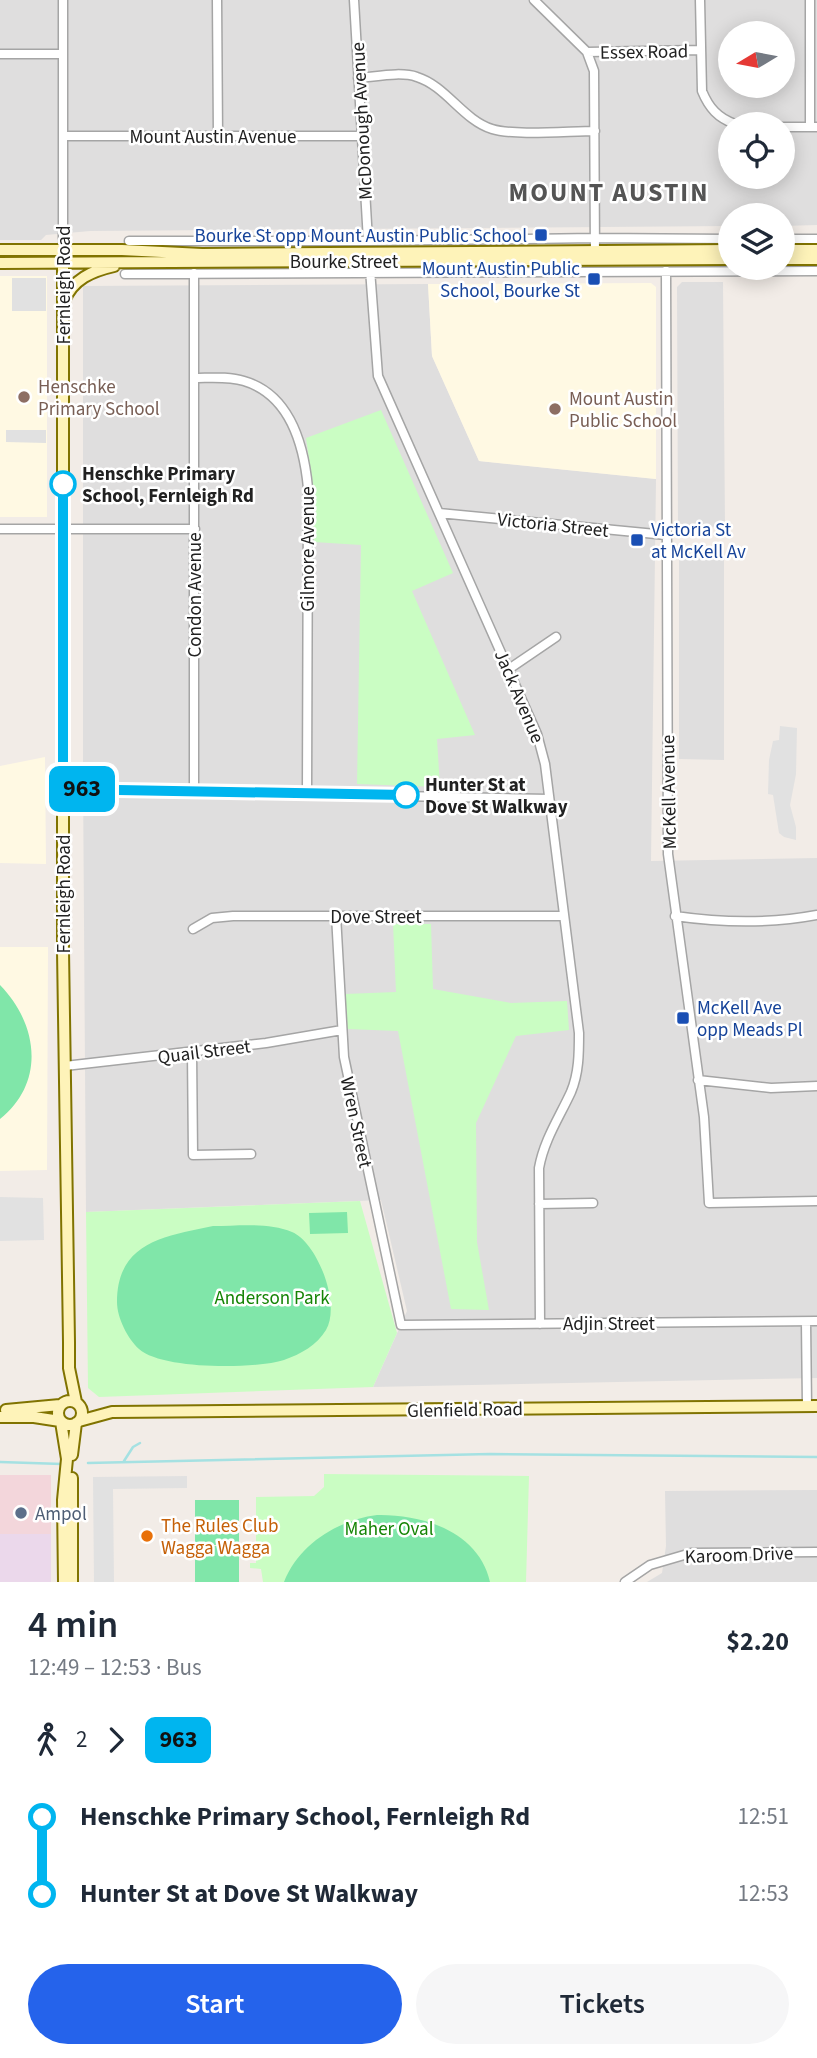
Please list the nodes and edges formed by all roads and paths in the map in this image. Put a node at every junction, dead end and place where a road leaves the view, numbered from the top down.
1 (62, 0) edge
2 (217, 0) edge
3 (354, 0) edge
4 (534, 0) edge
5 (700, 0) edge
6 (810, 0) edge
7 (813, 13) edge
8 (700, 50) junction
9 (587, 52) junction
10 (0, 54) edge
11 (63, 54) junction
12 (358, 78) junction
13 (718, 114) edge
14 (795, 127) edge
15 (813, 127) edge
16 (595, 131) junction
17 (64, 136) junction
18 (218, 136) junction
19 (361, 136) junction
20 (595, 238) junction
21 (718, 239) edge
22 (795, 239) edge
23 (817, 239) edge
24 (129, 241) dead end
25 (202, 242) junction
26 (0, 250) edge
27 (63, 250) junction
28 (718, 250) edge
29 (795, 250) edge
30 (817, 250) edge
31 (369, 252) junction
32 (202, 254) junction
33 (595, 255) junction
34 (718, 259) edge
35 (795, 259) edge
36 (817, 259) edge
37 (158, 261) junction
38 (0, 262) edge
39 (63, 262) junction
40 (666, 271) junction
41 (817, 271) edge
42 (194, 273) junction
43 (370, 273) junction
44 (125, 274) dead end
45 (63, 306) junction
46 (194, 378) junction
47 (439, 513) junction
48 (63, 528) junction
49 (195, 528) junction
50 (0, 529) edge
51 (666, 535) junction
52 (556, 637) dead end
53 (509, 669) junction
54 (63, 789) junction
55 (194, 790) junction
56 (307, 793) junction
57 (549, 799) junction
58 (336, 915) junction
59 (817, 915) edge
60 (563, 916) junction
61 (675, 916) junction
62 (192, 929) dead end
63 (342, 1031) junction
64 (192, 1052) junction
65 (65, 1066) junction
66 (698, 1080) junction
67 (817, 1086) edge
68 (251, 1154) dead end
69 (817, 1201) edge
70 (593, 1203) dead end
71 (539, 1204) junction
72 (817, 1321) edge
73 (806, 1322) junction
74 (540, 1324) junction
75 (401, 1325) joint
76 (69, 1368) junction
77 (62, 1404) junction
78 (78, 1404) junction
79 (812, 1406) edge
80 (0, 1410) edge
81 (112, 1412) junction
82 (0, 1417) edge
83 (61, 1421) junction
84 (78, 1422) junction
85 (817, 1552) edge
86 (64, 1582) edge
87 (72, 1582) edge
88 (625, 1582) edge

1 - 11 street, Fernleigh Road
2 - 18 street
3 - 12 street, McDonough Avenue
4 - 9 street
5 - 8 street
6 - 7 street
7 - 15 street
8 - 9 street, Essex Road
8 - 13 street
9 - 16 street
10 - 11 street
11 - 17 street, Fernleigh Road
12 - 16 street
12 - 19 street, McDonough Avenue
14 - 15 street
16 - 20 street
17 - 18 street, Mount Austin Avenue
17 - 27 street, Fernleigh Road
18 - 19 street, Mount Austin Avenue
19 - 31 street, McDonough Avenue
20 - 21 street, Bourke Street
20 - 31 street, Bourke Street
20 - 33 street
22 - 23 street
24 - 25 street, Bourke Street
25 - 31 street, Bourke Street
25 - 32 street
26 - 27 main road, Bourke Street
27 - 32 main road, Bourke Street
27 - 39 street, Fernleigh Road
28 - 33 main road, Bourke Street
29 - 30 main road
31 - 32 main road, Bourke Street
31 - 33 main road, Bourke Street
31 - 37 main road, Bourke Street
31 - 43 street, Jack Avenue
33 - 34 main road, Bourke Street
35 - 36 main road
37 - 39 main road, Bourke Street
37 - 45 main road
38 - 39 main road, Bourke Street
39 - 45 main road, Fernleigh Road
40 - 41 street, Bourke Street
40 - 43 street, Bourke Street
40 - 51 street, McKell Avenue
42 - 43 street, Bourke Street
42 - 44 street, Bourke Street
42 - 46 street, Condon Avenue
43 - 47 street, Jack Avenue
45 - 48 main road, Fernleigh Road
46 - 49 street, Condon Avenue
46 - 56 street, Gilmore Avenue
47 - 51 street, Victoria Street
47 - 53 street, Jack Avenue
48 - 49 street
48 - 50 street
48 - 54 main road, Fernleigh Road
49 - 55 street, Condon Avenue
51 - 61 street, McKell Avenue
52 - 53 street
53 - 57 street, Jack Avenue
54 - 55 street
54 - 65 main road, Fernleigh Road
55 - 56 street
56 - 57 street
57 - 60 street, Jack Avenue
58 - 60 street, Dove Street
58 - 62 street, Dove Street
58 - 63 street, Wren Street
59 - 61 street
60 - 71 street, Jack Avenue
61 - 66 street, McKell Avenue
63 - 64 street, Quail Street
63 - 75 street, Wren Street
64 - 65 street, Quail Street
64 - 68 street
65 - 76 main road, Fernleigh Road
66 - 67 street
66 - 69 street, McKell Avenue
70 - 71 street
71 - 74 street, Jack Avenue
72 - 73 street, Adjin Street
73 - 74 street, Adjin Street
73 - 79 street
74 - 75 street, Adjin Street
76 - 77 main road, Fernleigh Road
76 - 78 main road, Fernleigh Road
77 - 78 main road
77 - 80 main road
77 - 83 main road
78 - 81 main road, Glenfield Road
78 - 84 main road
79 - 81 main road, Glenfield Road
81 - 84 main road, Glenfield Road
82 - 83 main road
83 - 84 main road
83 - 86 main road
84 - 87 main road
85 - 88 street, Karoom Drive

